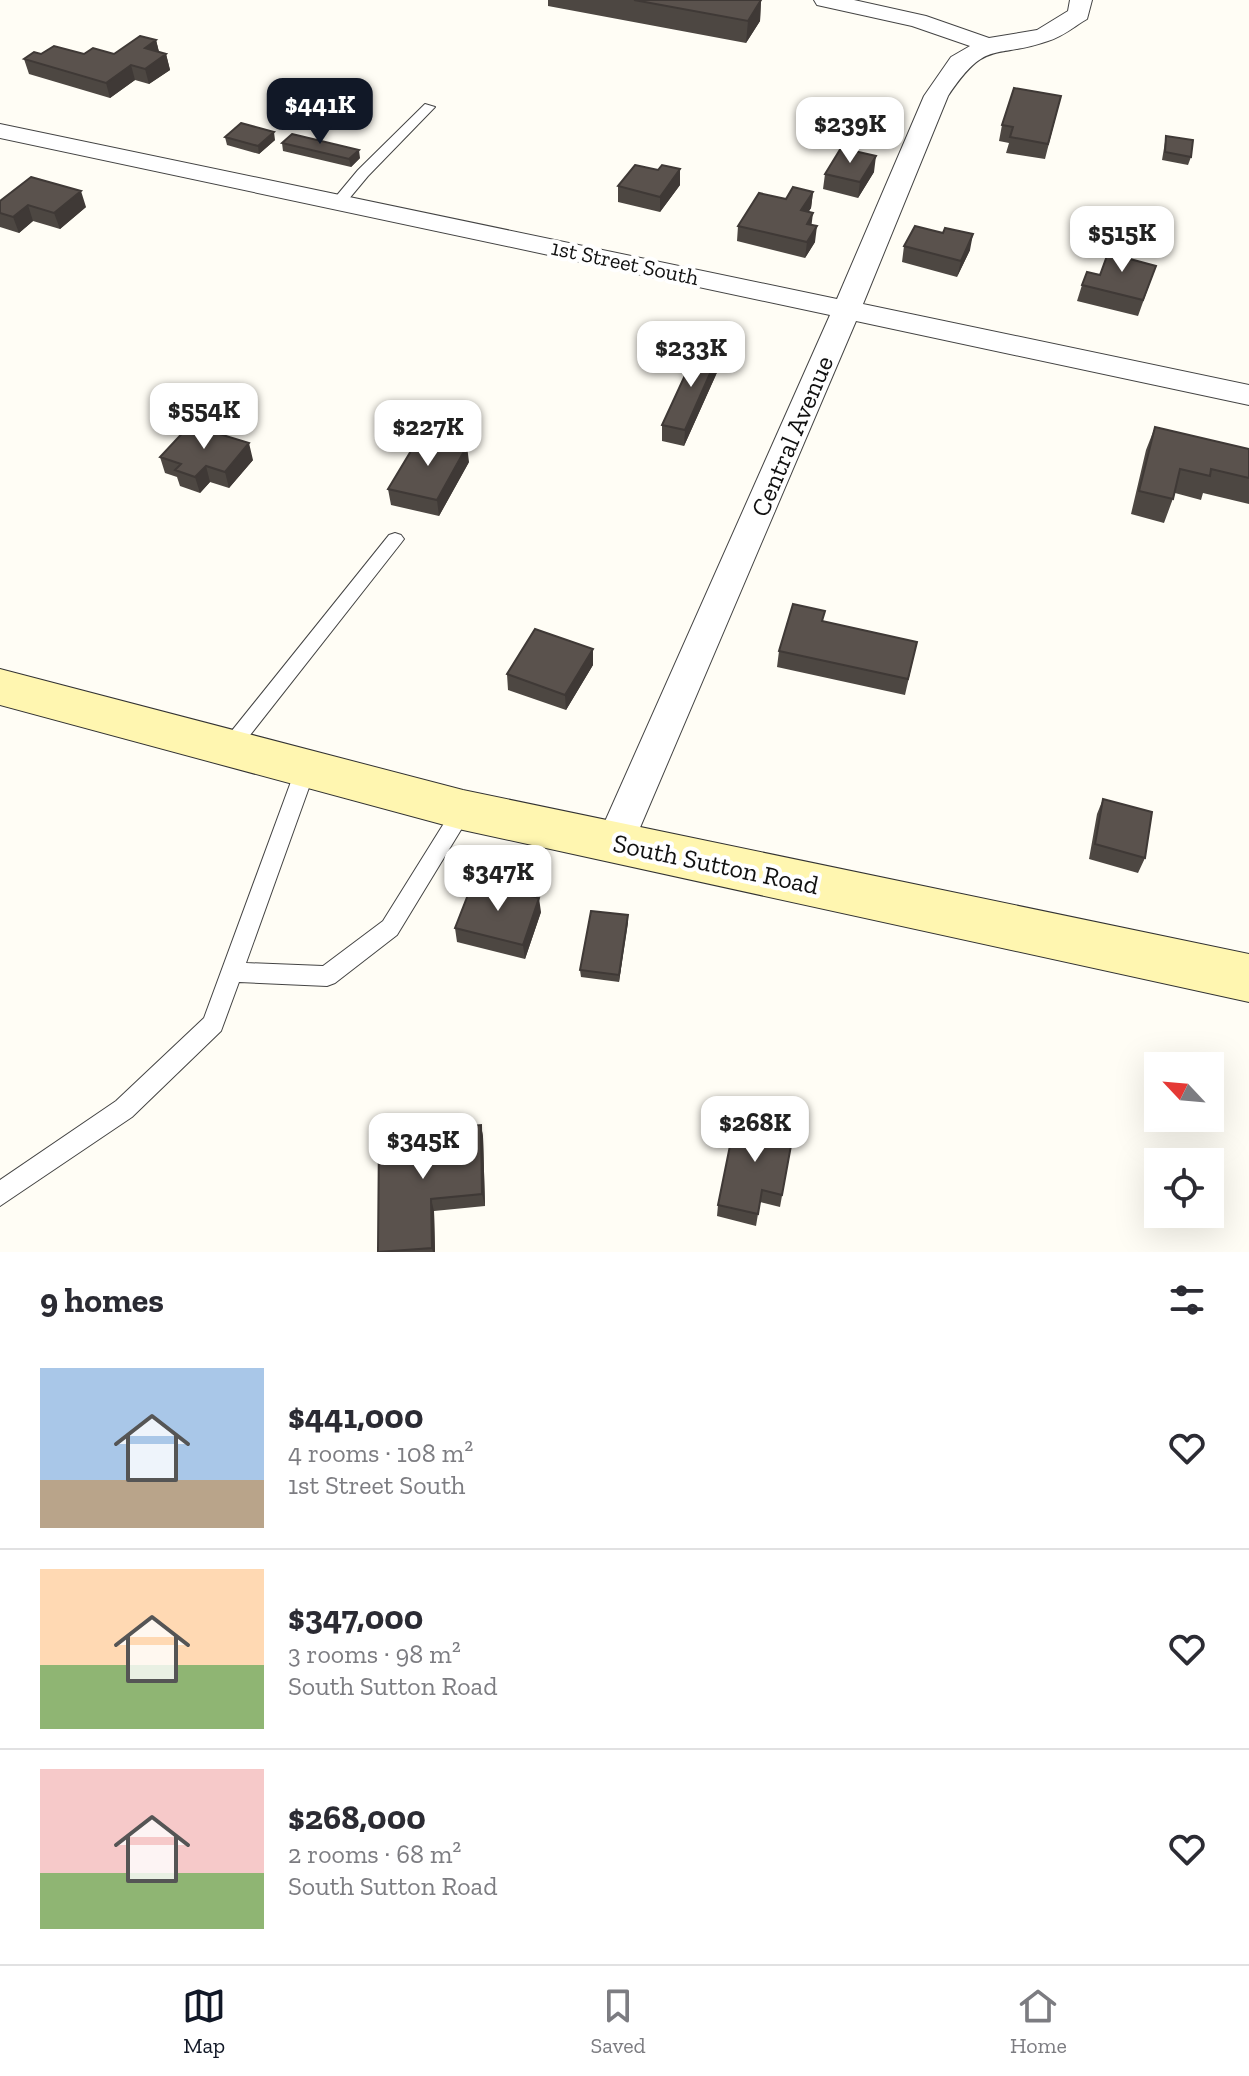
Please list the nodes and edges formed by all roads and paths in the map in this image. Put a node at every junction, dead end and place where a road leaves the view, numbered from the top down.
1 (825, 0) edge
2 (1081, 0) edge
3 (988, 45) junction
4 (429, 107) dead end
5 (0, 131) edge
6 (338, 203) junction
7 (844, 309) junction
8 (1249, 395) edge
9 (395, 539) dead end
10 (0, 687) edge
11 (229, 748) junction
12 (306, 768) junction
13 (463, 810) junction
14 (614, 844) junction
15 (232, 972) junction
16 (1249, 978) edge
17 (0, 1194) edge

1 - 3 street
2 - 3 street
3 - 7 street, Central Avenue
4 - 6 lane
5 - 6 street, 1st Street South
6 - 7 street, 1st Street South
7 - 8 street, 1st Street South
7 - 14 street, Central Avenue
9 - 11 lane
10 - 11 main road, South Sutton Road
11 - 12 main road, South Sutton Road
12 - 13 main road, South Sutton Road
12 - 15 lane
13 - 14 main road, South Sutton Road
13 - 15 lane
14 - 16 main road, South Sutton Road
15 - 17 lane

